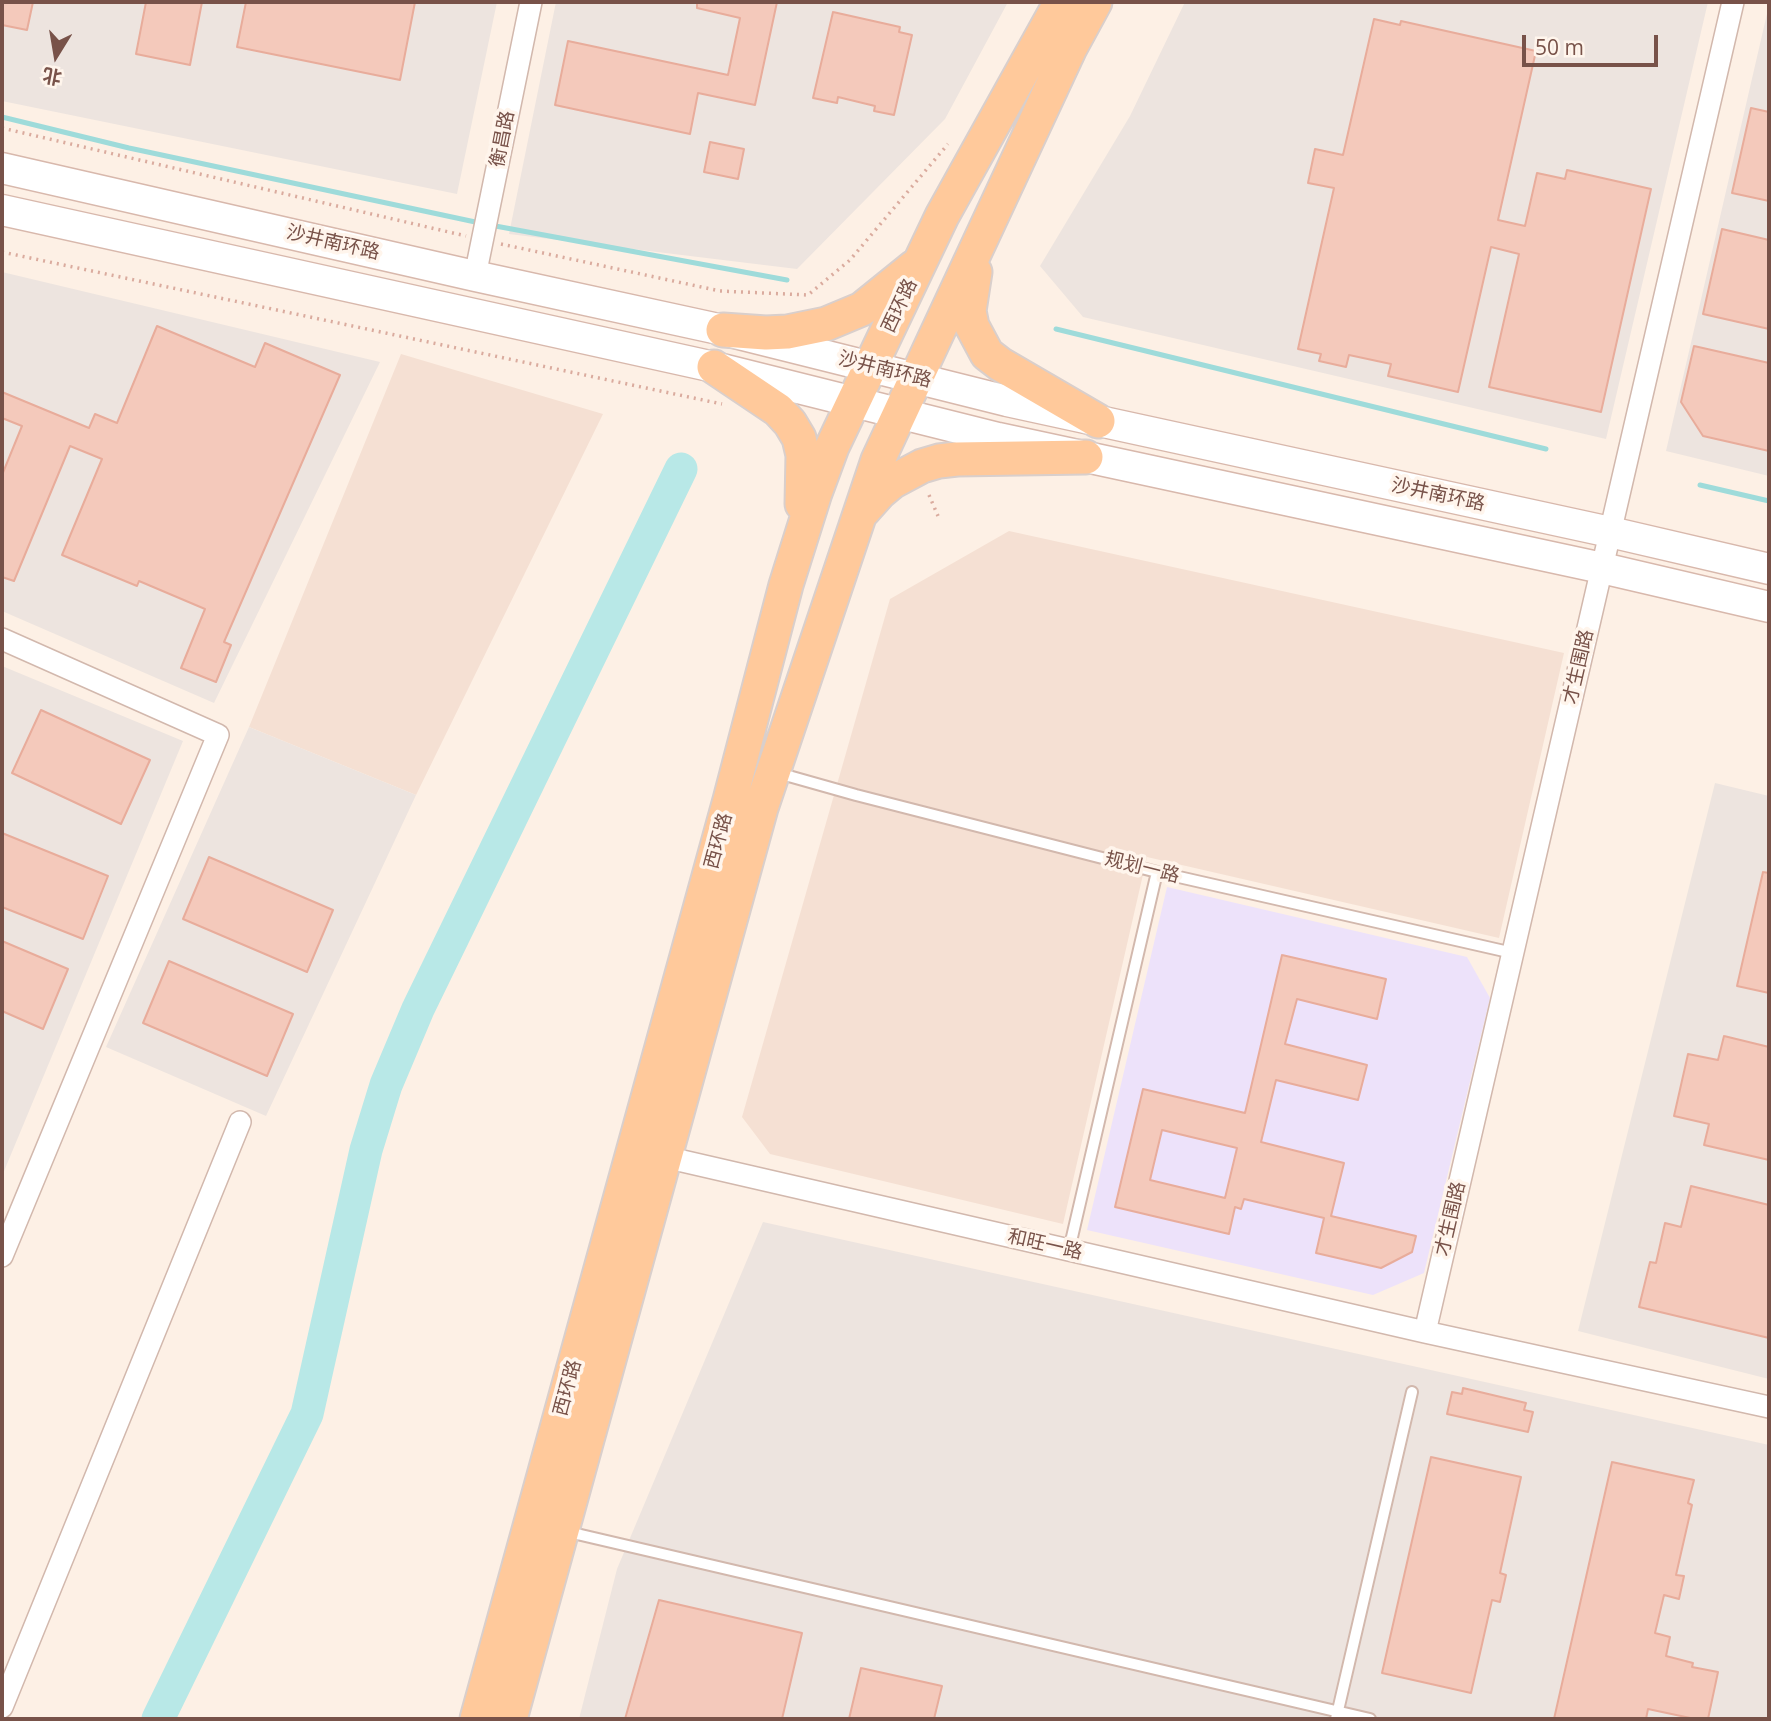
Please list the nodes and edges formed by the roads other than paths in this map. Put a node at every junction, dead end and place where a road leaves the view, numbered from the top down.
1 (531, 2) edge
2 (1061, 2) edge
3 (1095, 2) edge
4 (1733, 2) edge
5 (2, 168) edge
6 (2, 210) edge
7 (982, 235) junction
8 (921, 261) junction
9 (475, 276) junction
10 (723, 330) junction
11 (714, 367) junction
12 (871, 367) junction
13 (915, 378) junction
14 (854, 402) junction
15 (899, 413) junction
16 (1098, 421) junction
17 (1086, 457) junction
18 (860, 516) junction
19 (1610, 532) junction
20 (800, 539) junction
21 (1602, 568) junction
22 (1769, 569) edge
23 (1769, 607) edge
24 (2, 639) edge
25 (774, 772) junction
26 (1157, 872) junction
27 (1513, 953) junction
28 (240, 1122) dead end
29 (665, 1157) junction
30 (1069, 1250) junction
31 (2, 1256) edge
32 (1425, 1332) junction
33 (1412, 1392) dead end
34 (1769, 1407) edge
35 (562, 1530) junction
36 (2, 1706) edge
37 (1337, 1715) edge
38 (477, 1719) edge
39 (510, 1719) edge
40 (1370, 1719) edge

1 - 9 street, 衡昌路
2 - 8 main road, 西环路
3 - 7 main road, 西环路
4 - 19 street, 才生围路
5 - 9 main road, 沙井南环路
6 - 11 main road, 沙井南环路
7 - 13 main road, 西环路
7 - 16 main road
8 - 10 main road
8 - 12 main road, 西环路
9 - 10 main road, 沙井南环路
10 - 12 main road, 沙井南环路
11 - 14 main road, 沙井南环路
11 - 20 main road
12 - 13 main road, 沙井南环路
12 - 14 main road, 西环路
13 - 15 main road, 西环路
13 - 16 main road, 沙井南环路
14 - 15 main road, 沙井南环路
14 - 20 main road, 西环路
15 - 17 main road, 沙井南环路
15 - 18 main road, 西环路
16 - 19 main road, 沙井南环路
17 - 18 main road
17 - 21 main road, 沙井南环路
18 - 25 main road, 西环路
19 - 21 street, 才生围路
19 - 22 main road, 沙井南环路
20 - 38 main road, 西环路
21 - 23 main road, 沙井南环路
21 - 27 street, 才生围路
24 - 31 street
25 - 26 lane, 规划一路
25 - 29 main road, 西环路
26 - 27 lane, 规划一路
26 - 30 lane
27 - 32 street, 才生围路
28 - 36 street
29 - 30 street, 和旺一路
29 - 35 main road, 西环路
30 - 32 street, 和旺一路
32 - 34 street, 和旺一路
33 - 37 lane
35 - 37 lane
35 - 39 main road, 西环路
37 - 40 lane

